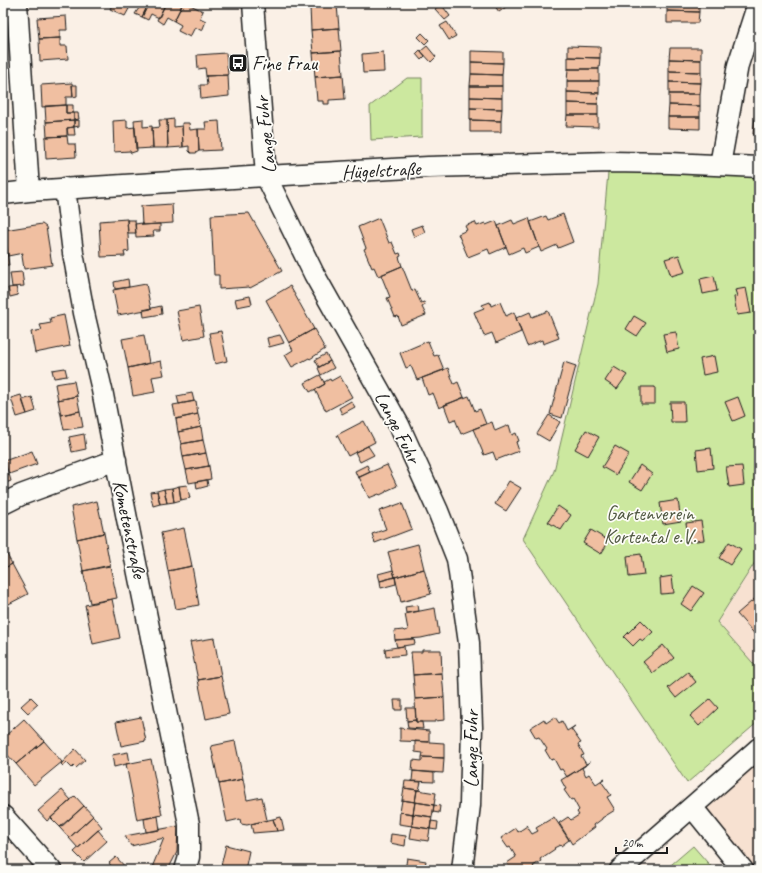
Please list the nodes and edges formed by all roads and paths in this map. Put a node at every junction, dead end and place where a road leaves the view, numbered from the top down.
1 (17, 3) edge
2 (254, 3) edge
3 (758, 3) edge
4 (720, 165) junction
5 (759, 167) edge
6 (266, 176) junction
7 (65, 188) junction
8 (29, 191) junction
9 (3, 194) edge
10 (116, 460) junction
11 (3, 504) edge
12 (759, 748) edge
13 (692, 807) junction
14 (3, 816) edge
15 (51, 870) edge
16 (185, 870) edge
17 (462, 870) edge
18 (620, 870) edge
19 (743, 870) edge

1 - 8 street
2 - 6 street, Lange Fuhr
3 - 4 street
4 - 5 street, Hügelstraße
4 - 6 street, Hügelstraße
6 - 7 street, Hügelstraße
6 - 17 street, Lange Fuhr
7 - 8 street, Hügelstraße
7 - 10 street, Kometenstraße
8 - 9 street, Hügelstraße
10 - 11 street
10 - 16 street, Kometenstraße
12 - 13 street
13 - 18 street
13 - 19 street
14 - 15 street

